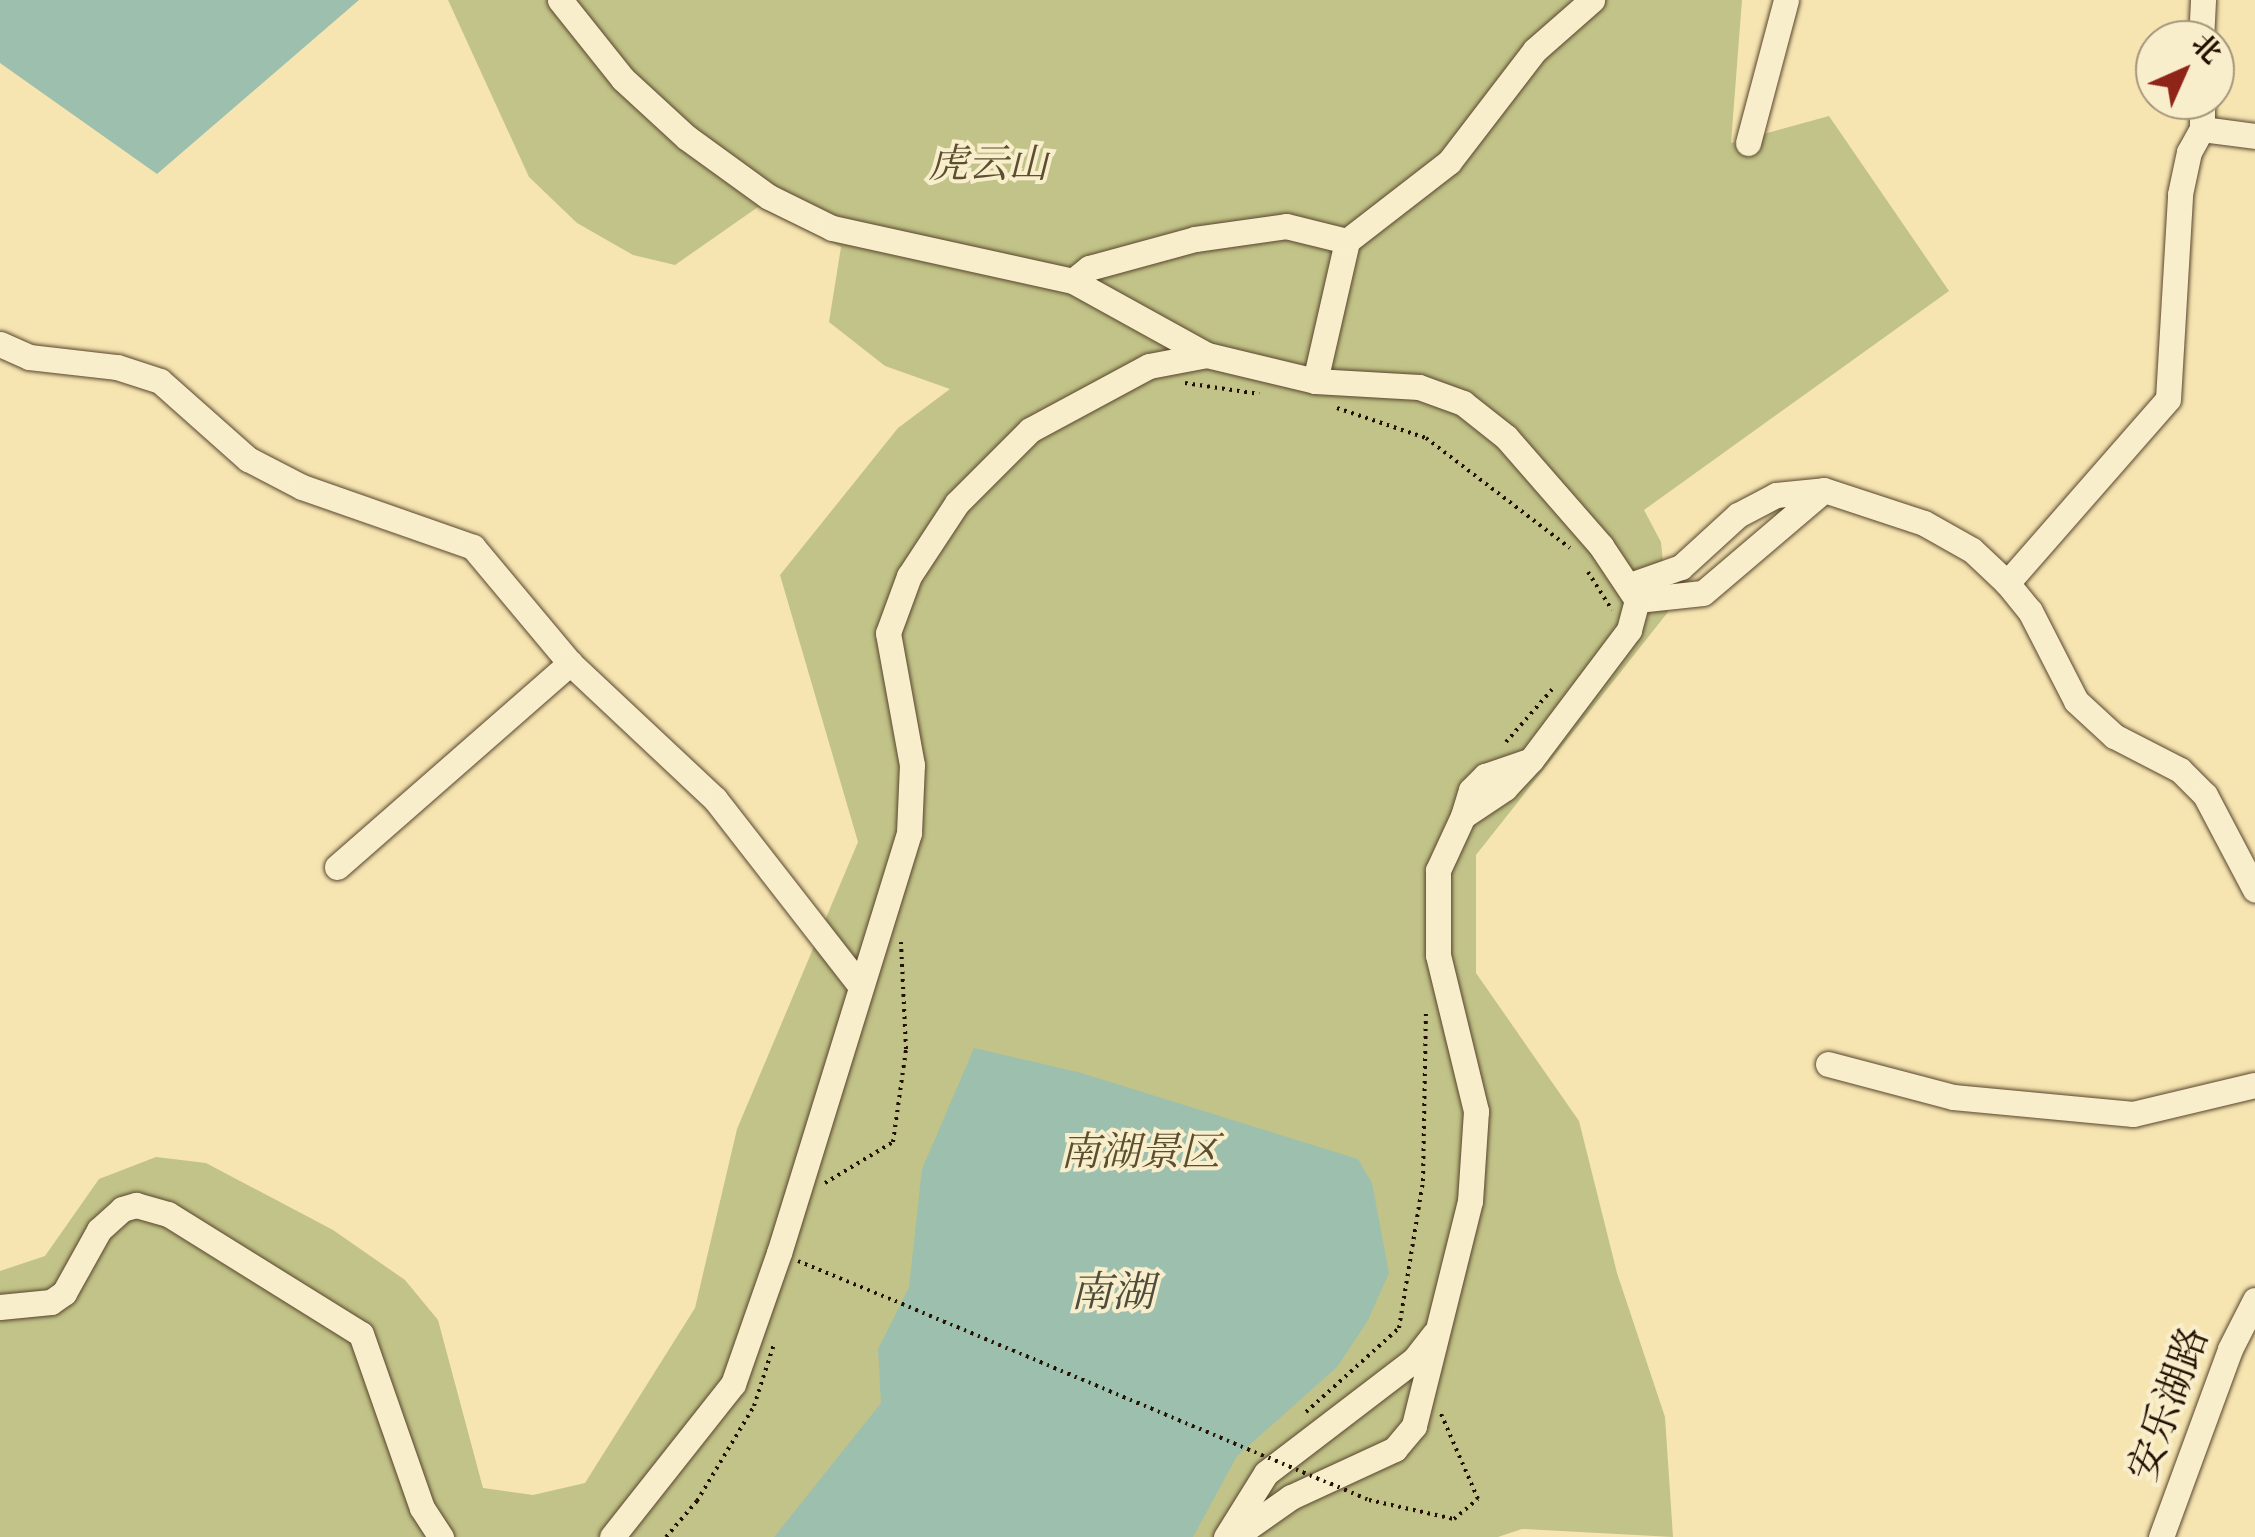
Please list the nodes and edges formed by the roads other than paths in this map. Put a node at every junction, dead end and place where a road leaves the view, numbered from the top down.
1 (560, 0) edge
2 (1592, 0) edge
3 (1786, 0) edge
4 (2202, 120) edge
5 (2202, 128) junction
6 (2255, 136) edge
7 (1748, 143) dead end
8 (1346, 241) junction
9 (1073, 281) junction
10 (0, 344) edge
11 (1206, 355) junction
12 (1315, 382) junction
13 (1824, 490) junction
14 (2007, 583) junction
15 (1633, 592) junction
16 (570, 663) junction
17 (337, 867) dead end
18 (2255, 890) edge
19 (859, 984) junction
20 (1828, 1064) dead end
21 (2255, 1085) edge
22 (2255, 1300) edge
23 (0, 1307) edge
24 (1439, 1326) junction
25 (441, 1537) edge
26 (612, 1537) edge
27 (1230, 1537) edge
28 (2161, 1537) edge

1 - 9 street
2 - 8 street
3 - 7 street
4 - 5 street
5 - 6 street
5 - 14 street
8 - 9 street
8 - 12 street
9 - 11 street
10 - 16 street
11 - 12 street
11 - 19 street
12 - 15 street
13 - 14 street
13 - 15 street
13 - 15 street
14 - 18 street
15 - 24 street
16 - 17 street
16 - 19 street
19 - 26 street
20 - 21 street
22 - 28 street, 安乐湖路
23 - 25 street
24 - 27 street
24 - 27 street

